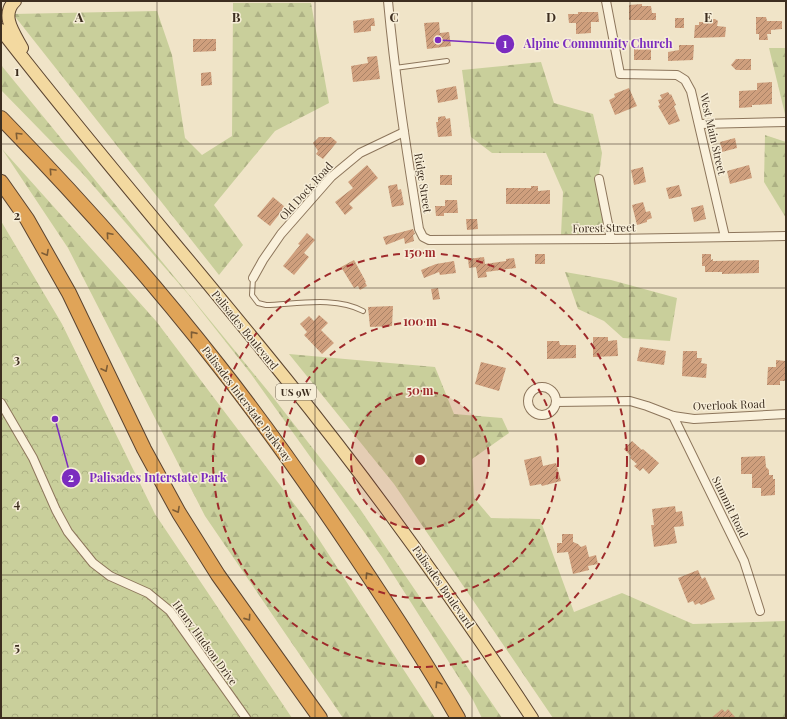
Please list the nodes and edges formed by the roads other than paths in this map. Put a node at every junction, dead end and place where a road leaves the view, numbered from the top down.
1 (16, 1) edge
2 (388, 1) edge
3 (606, 1) edge
4 (1, 30) edge
5 (447, 61) dead end
6 (395, 68) junction
7 (41, 80) junction
8 (1, 118) edge
9 (786, 122) edge
10 (700, 124) junction
11 (404, 132) junction
12 (599, 179) dead end
13 (1, 182) edge
14 (786, 236) edge
15 (423, 237) joint
16 (725, 237) junction
17 (611, 239) junction
18 (253, 278) joint
19 (363, 311) dead end
20 (556, 402) dead end
21 (1, 403) edge
22 (786, 414) edge
23 (673, 416) junction
24 (760, 611) dead end
25 (246, 718) edge
26 (320, 718) edge
27 (458, 718) edge
28 (532, 718) edge

1 - 7 main road
2 - 6 street
3 - 10 street, West Main Street
4 - 7 main road, Palisades Boulevard / US 9W
5 - 6 lane
6 - 11 street
7 - 28 main road, Palisades Boulevard / US 9W
27 -> 8 highway, Palisades Interstate Parkway
9 - 10 street
10 - 16 street, West Main Street
11 - 15 street, Ridge Street
11 - 18 street, Old Dock Road
12 - 17 street
13 -> 26 highway
14 - 16 street, Forest Street
15 - 17 street, Forest Street
16 - 17 street, Forest Street
18 - 19 lane
20 - 23 street, Overlook Road
21 - 25 street, Henry Hudson Drive
22 - 23 street, Overlook Road
23 - 24 street, Summit Road

